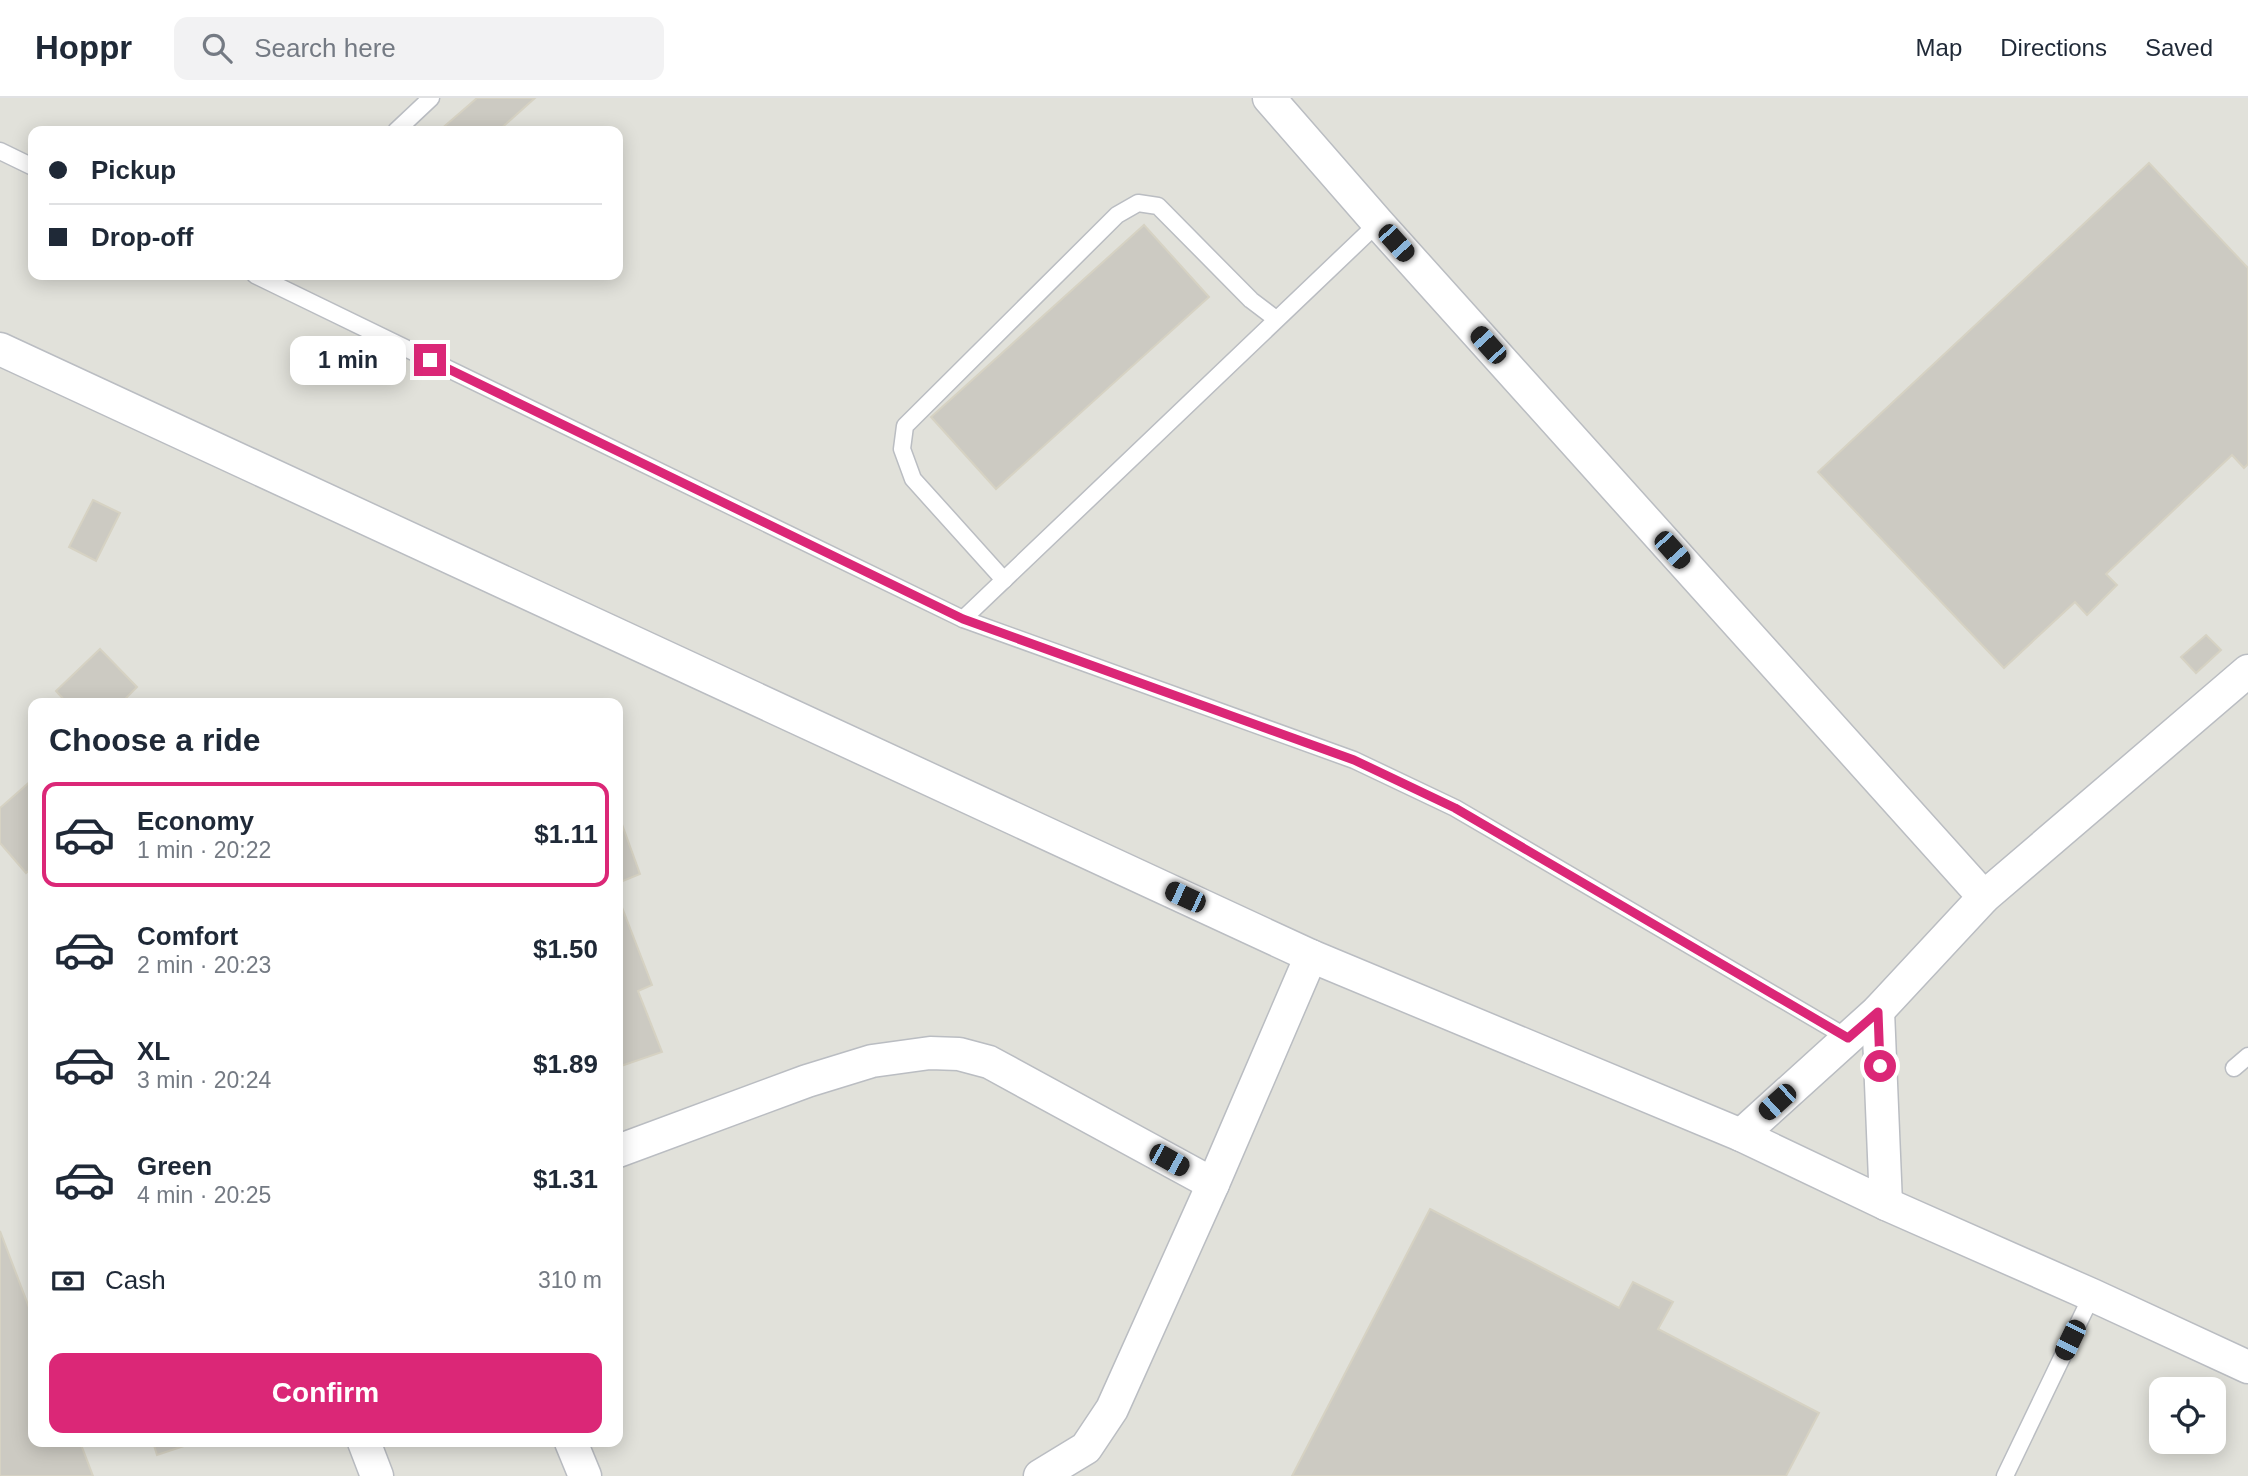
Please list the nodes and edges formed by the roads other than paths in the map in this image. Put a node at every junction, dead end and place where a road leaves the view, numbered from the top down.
1 (431, 98) edge
2 (1269, 98) edge
3 (401, 126) edge
4 (0, 151) edge
5 (28, 165) edge
6 (1378, 222) junction
7 (265, 280) edge
8 (1276, 319) junction
9 (0, 349) edge
10 (1004, 580) junction
11 (963, 619) junction
12 (2248, 671) edge
13 (1984, 897) junction
14 (1311, 956) junction
15 (1878, 1012) junction
16 (1848, 1038) junction
17 (2248, 1056) edge
18 (2234, 1068) dead end
19 (1741, 1135) junction
20 (623, 1149) edge
21 (1213, 1184) junction
22 (1886, 1204) junction
23 (2092, 1294) junction
24 (2248, 1367) edge
25 (366, 1447) edge
26 (573, 1447) edge
27 (377, 1476) edge
28 (585, 1476) edge
29 (1040, 1476) edge
30 (2005, 1476) edge

1 - 3 lane
2 - 6 street
4 - 5 lane
6 - 8 lane
6 - 13 street
7 - 11 lane
8 - 10 lane
8 - 10 lane
9 - 14 street
10 - 11 lane
11 - 16 lane
12 - 13 street
13 - 15 street
14 - 19 street
14 - 21 street
15 - 16 street
15 - 22 street
16 - 19 street
17 - 18 lane
19 - 22 street
20 - 21 street
21 - 29 street
22 - 23 street
23 - 24 street
23 - 30 lane
25 - 27 street
26 - 28 street

